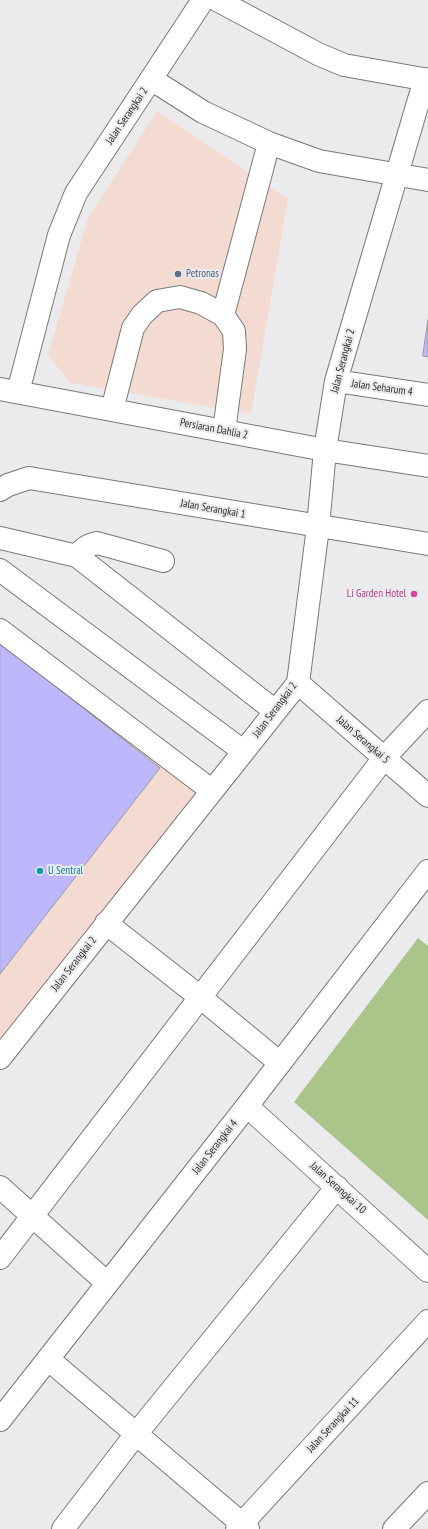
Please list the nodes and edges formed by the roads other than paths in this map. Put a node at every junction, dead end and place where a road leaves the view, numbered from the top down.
1 (202, 0) edge
2 (217, 0) edge
3 (426, 79) edge
4 (151, 80) junction
5 (269, 143) junction
6 (396, 174) junction
7 (428, 180) edge
8 (223, 315) junction
9 (336, 381) junction
10 (9, 391) edge
11 (428, 395) edge
12 (112, 410) junction
13 (224, 431) junction
14 (325, 450) junction
15 (428, 466) edge
16 (0, 490) edge
17 (318, 527) junction
18 (0, 538) edge
19 (428, 544) edge
20 (77, 556) junction
21 (163, 561) dead end
22 (1, 573) edge
23 (0, 630) edge
24 (298, 683) junction
25 (275, 711) junction
26 (428, 711) edge
27 (243, 751) junction
28 (384, 758) junction
29 (211, 790) junction
30 (428, 796) edge
31 (428, 871) edge
32 (106, 923) junction
33 (200, 997) junction
34 (0, 1058) edge
35 (280, 1063) junction
36 (247, 1106) junction
37 (0, 1187) edge
38 (337, 1187) junction
39 (33, 1216) junction
40 (0, 1258) edge
41 (428, 1271) edge
42 (107, 1283) junction
43 (428, 1321) edge
44 (48, 1359) junction
45 (0, 1420) edge
46 (136, 1434) junction
47 (428, 1493) edge
48 (242, 1527) edge
49 (63, 1529) edge
50 (394, 1529) edge

1 - 4 street
2 - 3 street
3 - 6 street
4 - 5 street, Jalan Serangkai 2
4 - 10 street, Jalan Serangkai 2
5 - 6 street, Jalan Serangkai 2
5 - 8 street
6 - 7 street
6 - 9 street, Jalan Serangkai 2
8 - 12 street
8 - 13 street
9 - 11 street, Jalan Seharum 4
9 - 14 street, Jalan Serangkai 2
10 - 12 street, Persiaran Dahlia 2
12 - 13 street, Persiaran Dahlia 2
13 - 14 street, Persiaran Dahlia 2
14 - 15 street, Persiaran Dahlia 2
14 - 17 street, Jalan Serangkai 2
16 - 17 street, Jalan Serangkai 1
17 - 19 street, Jalan Serangkai 1
17 - 24 street, Jalan Serangkai 2
18 - 20 street
20 - 21 street
20 - 25 street
22 - 27 street
23 - 29 street
24 - 25 street, Jalan Serangkai 2
24 - 28 street, Jalan Serangkai 5
25 - 27 street, Jalan Serangkai 2
26 - 28 street
27 - 29 street, Jalan Serangkai 2
28 - 30 street, Jalan Serangkai 5
28 - 33 street
29 - 32 street, Jalan Serangkai 2
31 - 35 street, Jalan Serangkai 4
32 - 33 street
32 - 34 street, Jalan Serangkai 2
33 - 35 street
33 - 39 street
35 - 36 street, Jalan Serangkai 4
36 - 38 street, Jalan Serangkai 10
36 - 42 street, Jalan Serangkai 4
37 - 39 street
38 - 41 street, Jalan Serangkai 10
38 - 46 street
39 - 40 street
39 - 42 street
42 - 44 street, Jalan Serangkai 4
43 - 48 street, Jalan Serangkai 11
44 - 45 street, Jalan Serangkai 4
44 - 46 street
46 - 48 street
46 - 49 street
47 - 50 street

